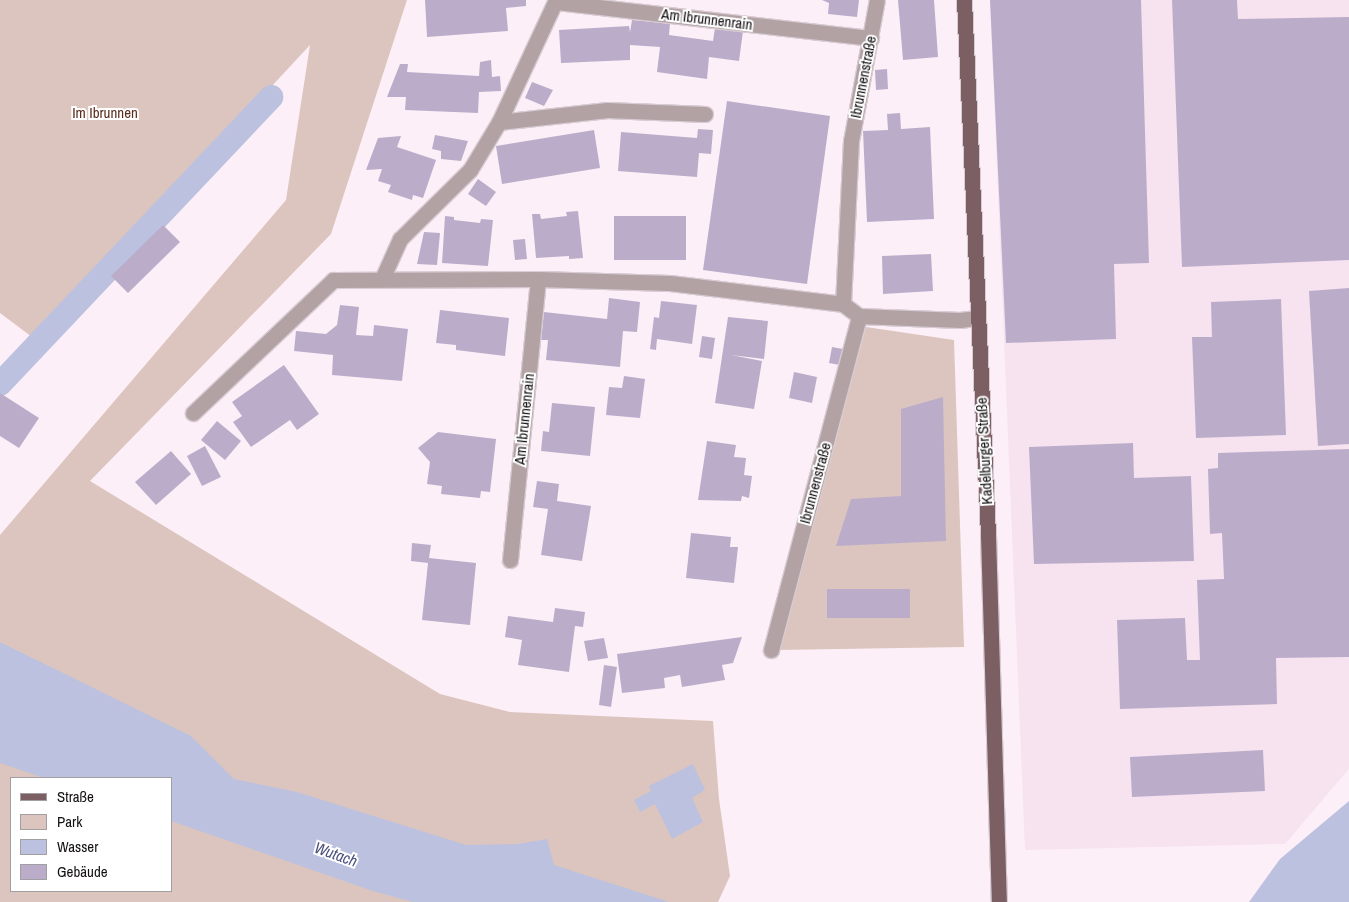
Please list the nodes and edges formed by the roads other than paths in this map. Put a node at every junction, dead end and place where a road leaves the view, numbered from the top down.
1 (877, 0) edge
2 (964, 0) edge
3 (871, 38) junction
4 (705, 114) dead end
5 (499, 122) junction
6 (382, 278) junction
7 (538, 279) junction
8 (843, 304) junction
9 (859, 316) junction
10 (977, 318) junction
11 (193, 414) dead end
12 (510, 560) dead end
13 (771, 650) dead end
14 (999, 902) edge

1 - 3 street, Ibrunnenstraße
2 - 10 main road, Kadelburger Straße
3 - 5 street, Am Ibrunnenrain
3 - 8 street, Ibrunnenstraße
4 - 5 street
5 - 6 street, Am Ibrunnenrain
6 - 7 street
6 - 11 street
7 - 8 street
7 - 12 street, Am Ibrunnenrain
8 - 9 street
9 - 10 street
9 - 13 street, Ibrunnenstraße
10 - 14 main road, Kadelburger Straße

